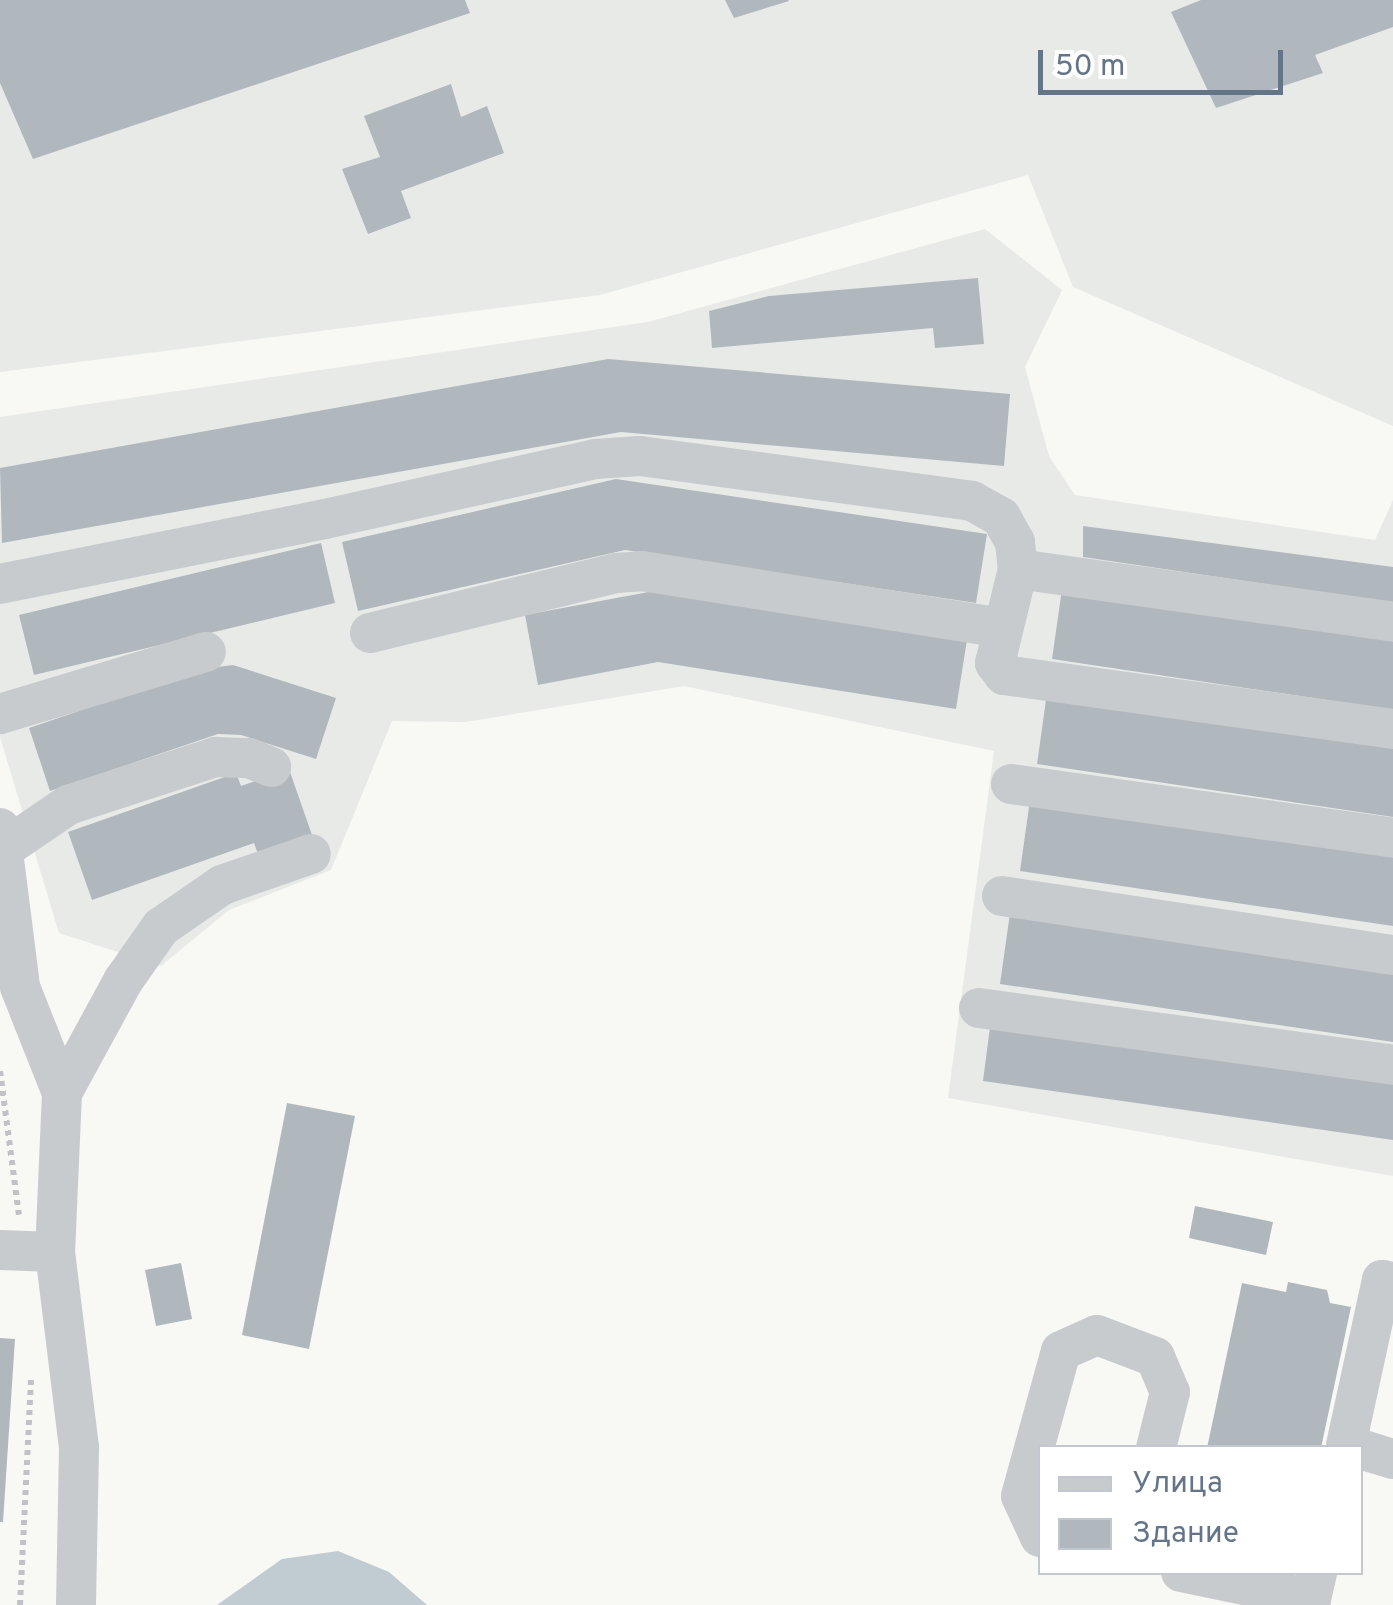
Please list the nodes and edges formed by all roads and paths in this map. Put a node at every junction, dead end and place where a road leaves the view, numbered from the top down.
1 (1018, 569) junction
2 (0, 584) edge
3 (1393, 622) edge
4 (1003, 628) junction
5 (370, 634) dead end
6 (206, 652) dead end
7 (0, 714) edge
8 (1393, 729) edge
9 (271, 767) dead end
10 (1012, 784) dead end
11 (1, 838) edge
12 (1393, 838) edge
13 (311, 854) dead end
14 (1002, 896) dead end
15 (1393, 955) edge
16 (980, 1008) dead end
17 (1393, 1065) edge
18 (0, 1071) edge
19 (62, 1092) junction
20 (26, 1252) edge
21 (1393, 1282) edge
22 (31, 1375) dead end
23 (1157, 1445) edge
24 (1352, 1445) edge
25 (1363, 1450) edge
26 (1393, 1460) edge
27 (1038, 1533) edge
28 (1195, 1575) edge
29 (1316, 1575) edge
30 (20, 1605) edge
31 (76, 1605) edge

1 - 2 street
1 - 3 street
1 - 4 street
4 - 5 street
4 - 8 street
6 - 7 street
9 - 11 street
10 - 12 street
11 - 19 street
13 - 19 street
14 - 15 street
16 - 17 street
18 - 20 path
19 - 20 street
20 - 31 street
21 - 24 street
22 - 30 path
23 - 27 street
25 - 26 street
28 - 29 street

